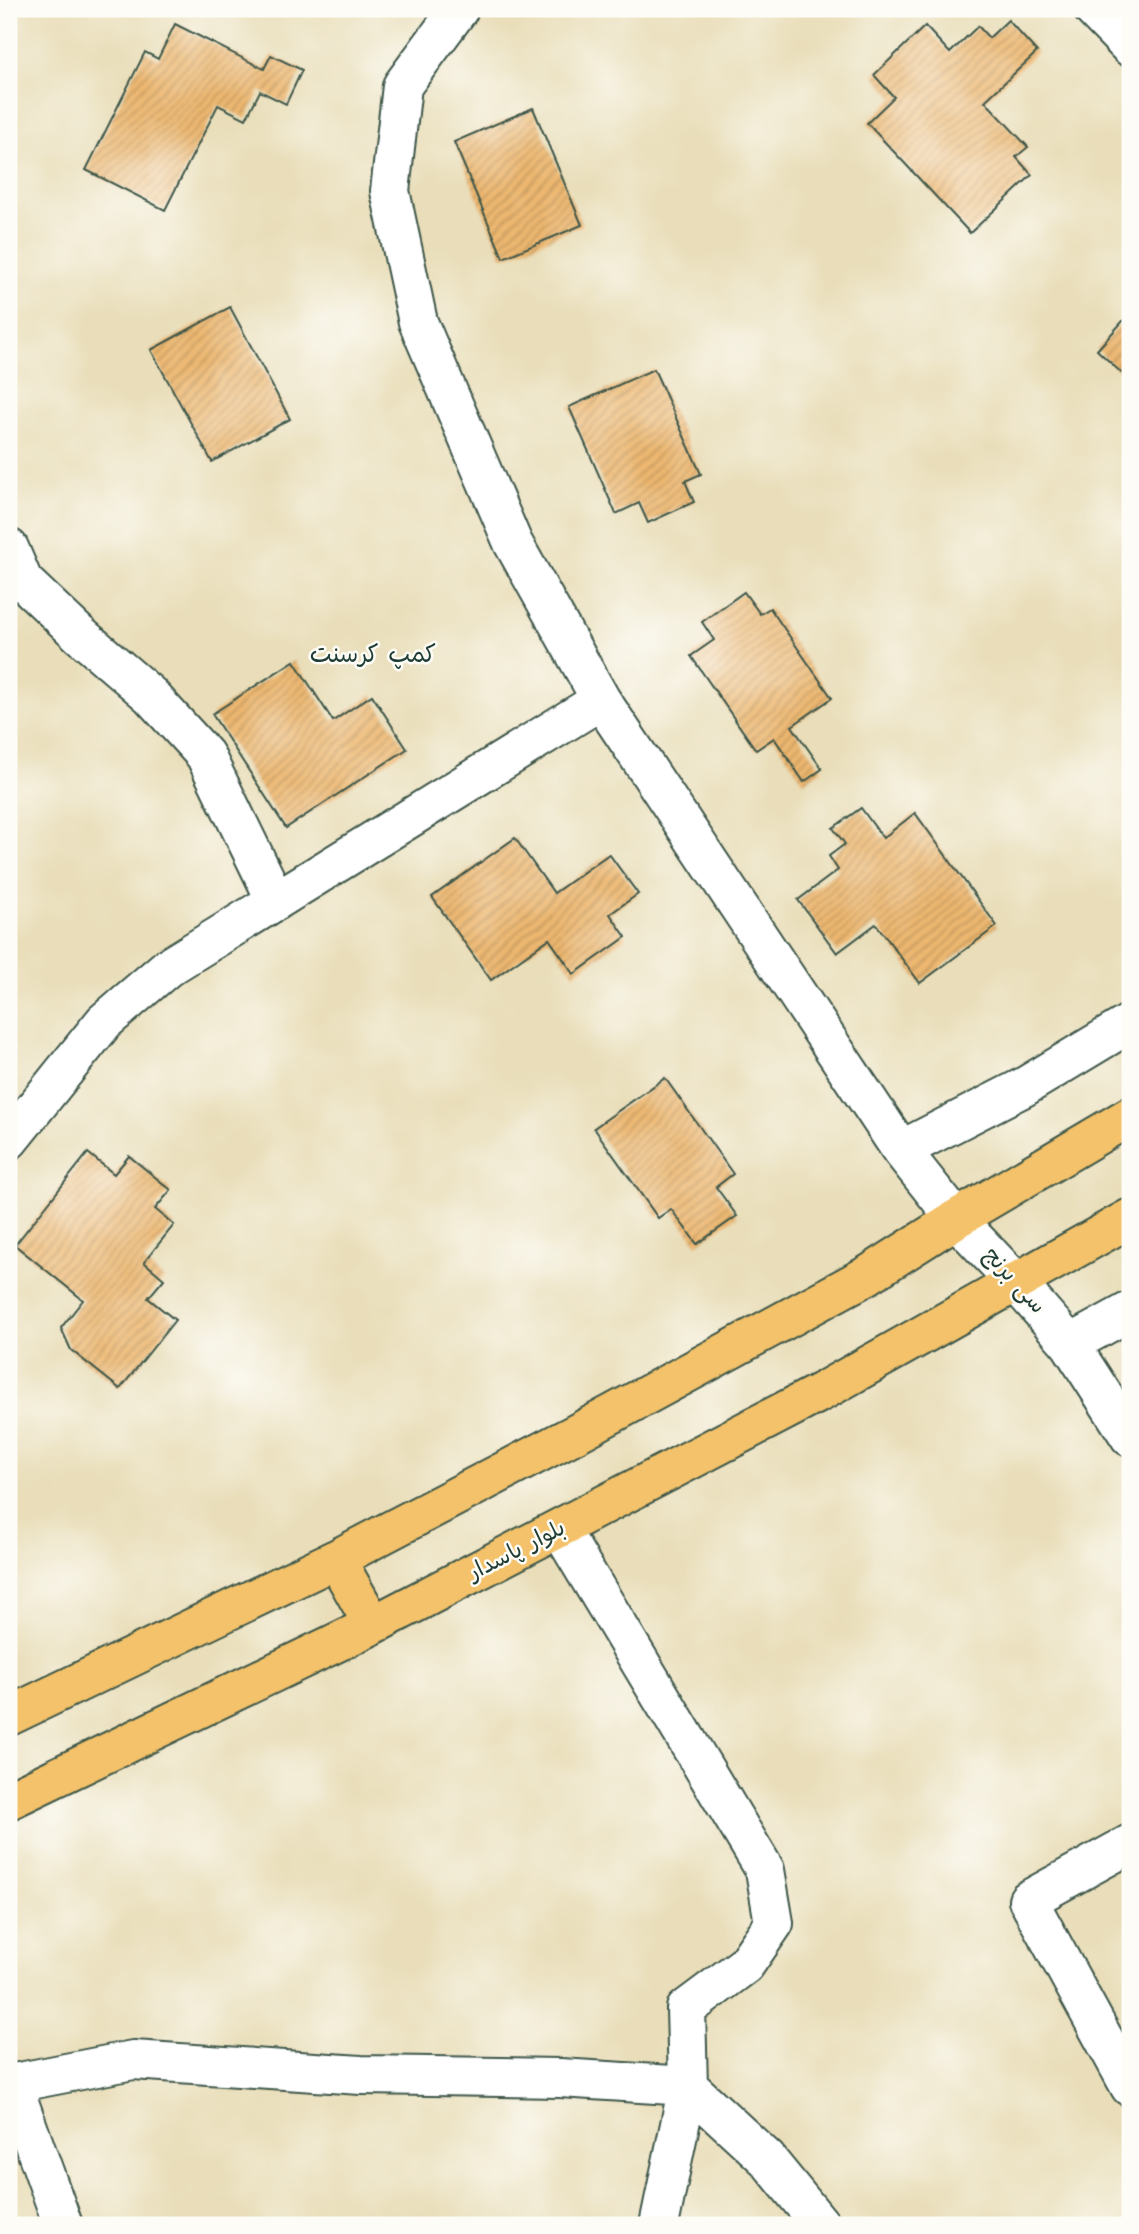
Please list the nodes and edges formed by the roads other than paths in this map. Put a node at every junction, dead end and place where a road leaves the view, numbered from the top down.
1 (459, 9) edge
2 (1093, 9) edge
3 (1130, 47) edge
4 (9, 548) edge
5 (601, 700) junction
6 (276, 901) junction
7 (1130, 1023) edge
8 (1130, 1116) edge
9 (9, 1140) edge
10 (901, 1150) junction
11 (1130, 1218) edge
12 (956, 1219) junction
13 (1015, 1281) junction
14 (1130, 1311) edge
15 (1070, 1344) junction
16 (1130, 1437) edge
17 (560, 1528) junction
18 (336, 1559) junction
19 (373, 1625) junction
20 (9, 1716) edge
21 (9, 1800) edge
22 (1130, 1844) edge
23 (10, 2084) edge
24 (688, 2086) junction
25 (1130, 2087) edge
26 (63, 2225) edge
27 (659, 2225) edge
28 (821, 2225) edge

1 - 5 street, سی برنج
2 - 3 street
4 - 6 street
5 - 6 street
5 - 10 street, سی برنج
6 - 9 street
7 - 10 street
8 - 12 main road
10 - 12 street, سی برنج
11 - 13 main road, بلوار پاسدار
12 - 13 street, سی برنج
12 - 18 main road
13 - 15 street, سی برنج
13 - 17 main road, بلوار پاسدار
14 - 15 street
15 - 16 street, سی برنج
17 - 19 main road, بلوار پاسدار
17 - 24 street
18 - 19 main road
18 - 20 main road
19 - 21 main road, بلوار پاسدار
22 - 25 street
23 - 24 street
23 - 26 street
24 - 27 street
24 - 28 street

